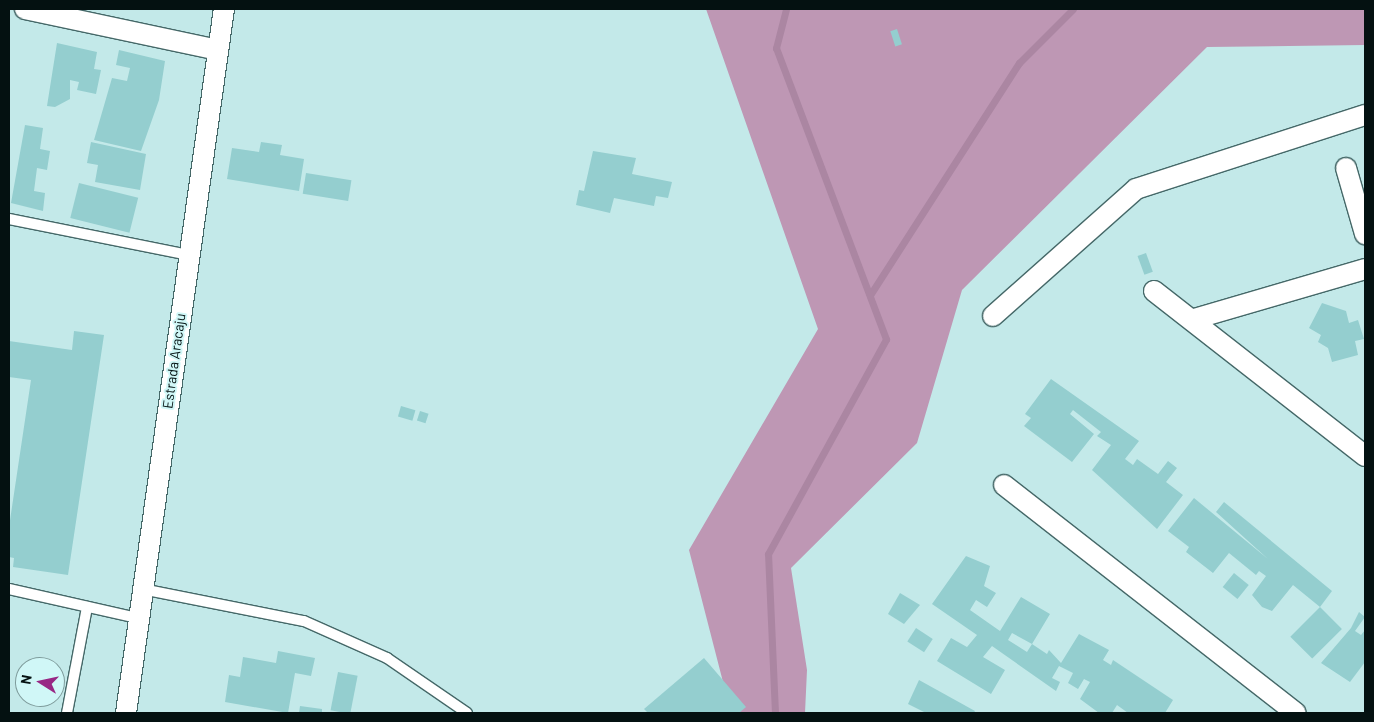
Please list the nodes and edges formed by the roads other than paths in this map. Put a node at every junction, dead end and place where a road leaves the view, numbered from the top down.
1 (25, 9) edge
2 (224, 9) edge
3 (218, 50) junction
4 (1365, 115) edge
5 (1346, 168) dead end
6 (9, 219) edge
7 (1365, 234) edge
8 (189, 255) junction
9 (1365, 269) edge
10 (1154, 291) dead end
11 (993, 316) dead end
12 (1194, 319) junction
13 (1365, 456) edge
14 (1004, 485) dead end
15 (9, 589) edge
16 (142, 589) junction
17 (87, 607) junction
18 (138, 618) junction
19 (67, 713) edge
20 (126, 713) edge
21 (468, 713) edge
22 (1296, 713) edge

1 - 3 street
2 - 3 street, Estrada Aracaju
3 - 8 street, Estrada Aracaju
4 - 11 street
5 - 7 street
6 - 8 lane
8 - 16 street, Estrada Aracaju
9 - 12 street
10 - 12 street
12 - 13 street
14 - 22 street
15 - 17 lane
16 - 18 street, Estrada Aracaju
16 - 21 lane
17 - 18 lane
17 - 19 lane
18 - 20 street, Estrada Aracaju

